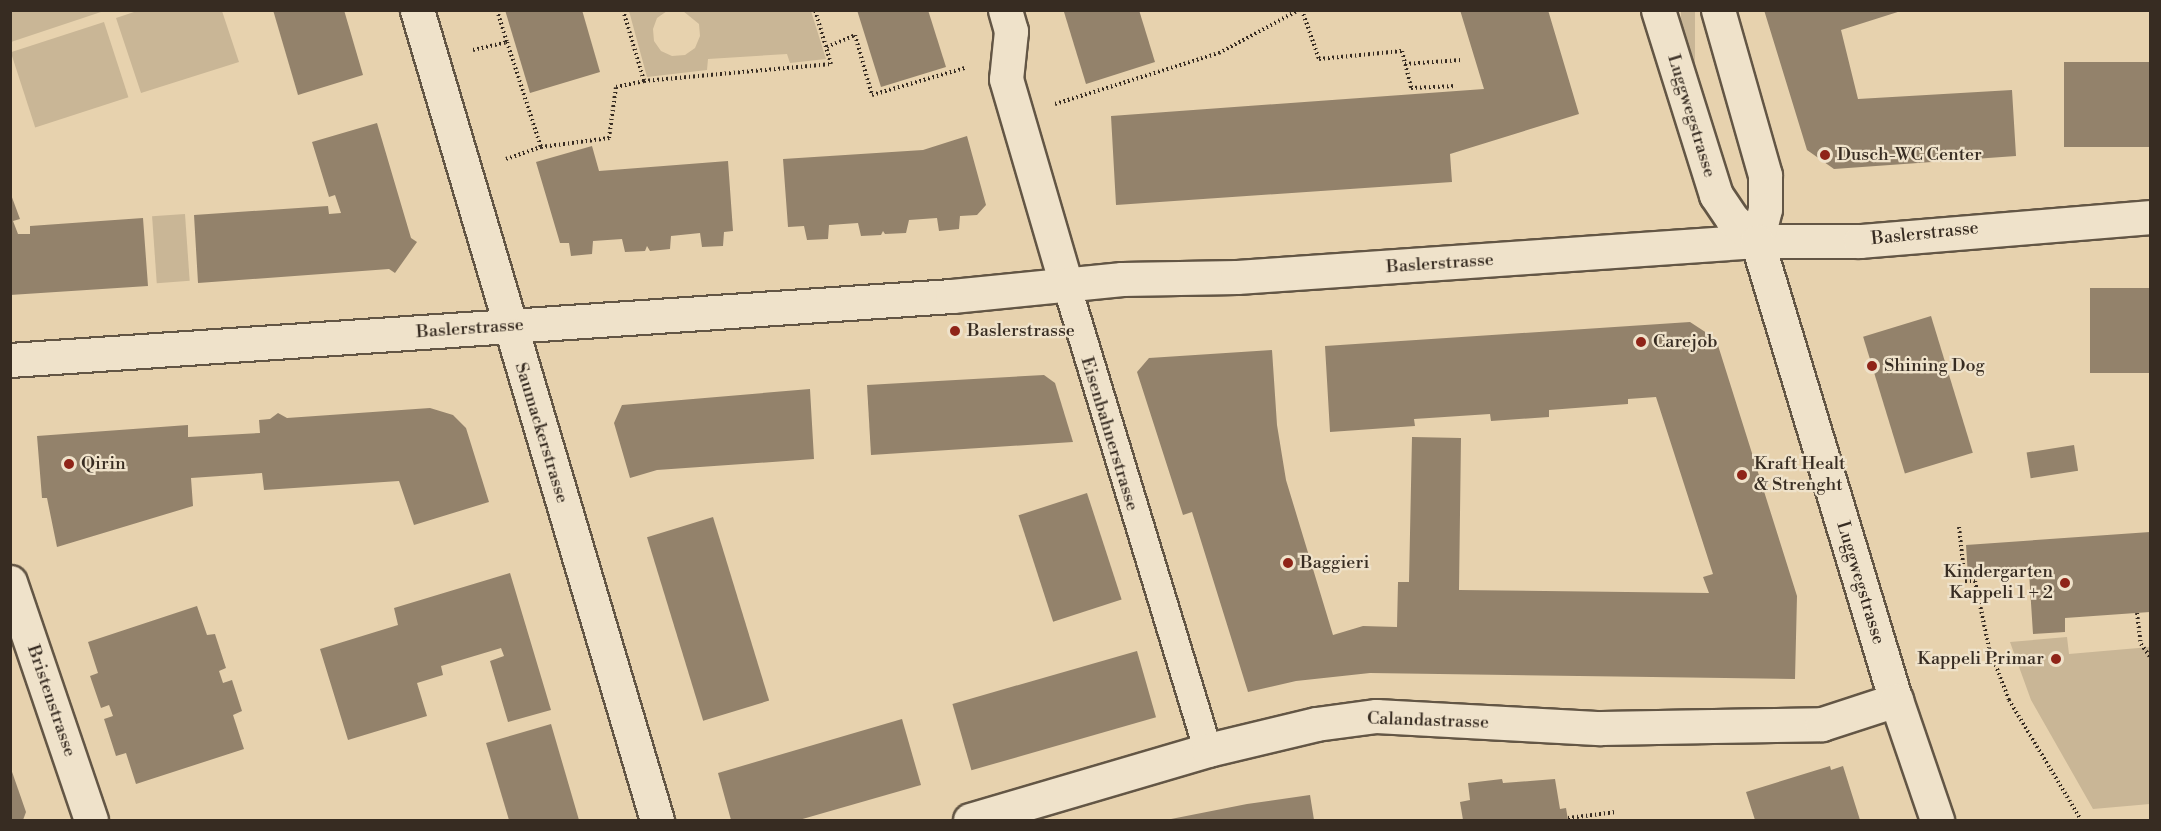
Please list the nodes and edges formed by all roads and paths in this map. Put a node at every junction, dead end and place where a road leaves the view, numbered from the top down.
1 (417, 10) edge
2 (497, 10) edge
3 (623, 10) edge
4 (815, 10) edge
5 (1005, 10) edge
6 (1300, 10) edge
7 (1659, 10) edge
8 (1718, 10) edge
9 (507, 42) junction
10 (826, 47) junction
11 (473, 50) dead end
12 (1009, 55) junction
13 (1461, 60) dead end
14 (1405, 64) junction
15 (644, 81) junction
16 (1456, 86) dead end
17 (1017, 116) junction
18 (541, 147) junction
19 (506, 159) dead end
20 (2151, 217) edge
21 (1757, 242) junction
22 (1066, 284) junction
23 (509, 326) junction
24 (10, 360) edge
25 (1959, 527) dead end
26 (10, 582) edge
27 (2137, 613) dead end
28 (2151, 657) edge
29 (1896, 700) junction
30 (1208, 750) junction
31 (1617, 812) dead end
32 (1568, 819) dead end
33 (91, 820) edge
34 (657, 820) edge
35 (970, 820) edge
36 (1937, 820) edge
37 (2081, 820) edge

1 - 23 street, Saumackerstrasse
2 - 9 path
3 - 15 path
4 - 10 path
5 - 12 street, Eisenbahnerstrasse
6 - 14 path
6 - 17 path
7 - 21 street, Luggwegstrasse
8 - 21 street
9 - 11 path
9 - 18 path
10 - 12 path
10 - 15 path
12 - 17 street, Eisenbahnerstrasse
13 - 14 path
14 - 16 path
15 - 18 path
17 - 22 street, Eisenbahnerstrasse
18 - 19 path
20 - 21 street, Baslerstrasse
21 - 22 street, Baslerstrasse
21 - 29 street, Luggwegstrasse
22 - 23 street, Baslerstrasse
22 - 30 lane, Eisenbahnerstrasse
23 - 24 street, Baslerstrasse
23 - 34 street, Saumackerstrasse
25 - 37 path
26 - 33 street, Bristenstrasse
27 - 28 path
29 - 30 street, Calandastrasse
29 - 36 street, Luggwegstrasse
30 - 35 street, Calandastrasse
31 - 32 path

